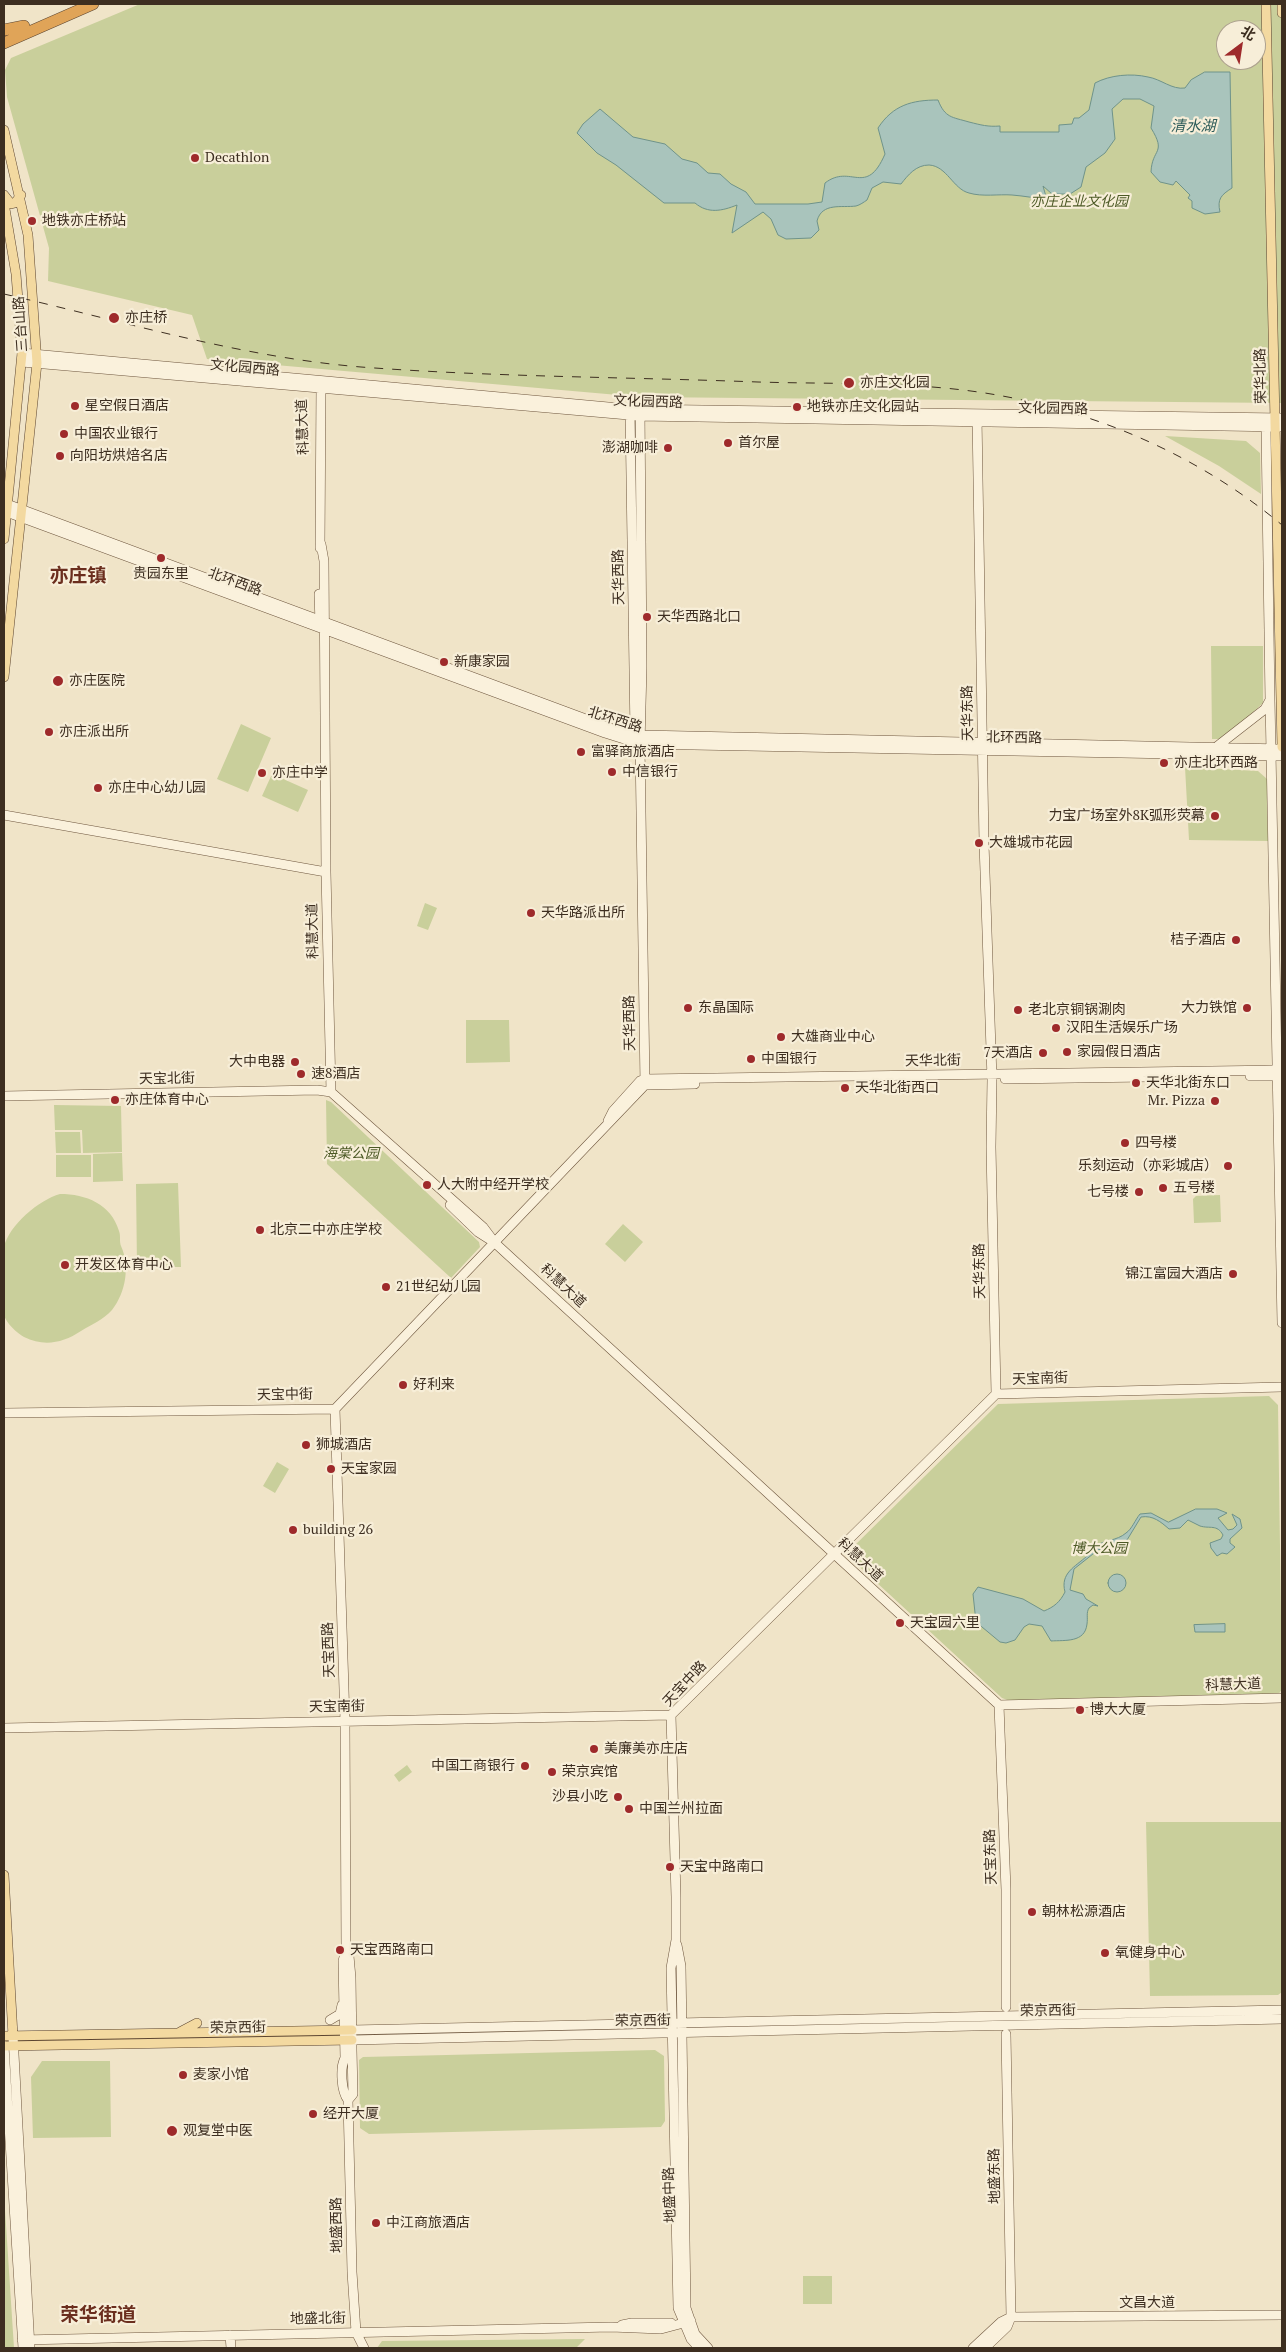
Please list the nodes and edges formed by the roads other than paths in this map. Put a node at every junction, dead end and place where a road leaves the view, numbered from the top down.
1 (76, 4) edge
2 (93, 4) edge
3 (1266, 4) edge
4 (1282, 4) edge
5 (1282, 13) edge
6 (4, 30) edge
7 (4, 43) edge
8 (4, 130) edge
9 (4, 195) edge
10 (20, 195) junction
11 (4, 203) edge
12 (22, 357) junction
13 (37, 358) junction
14 (318, 384) junction
15 (630, 412) junction
16 (640, 413) junction
17 (977, 418) junction
18 (1276, 423) edge
19 (5, 507) edge
20 (21, 514) junction
21 (4, 539) edge
22 (323, 624) junction
23 (1280, 632) junction
24 (1270, 654) junction
25 (4, 677) edge
26 (1270, 700) junction
27 (639, 738) junction
28 (982, 747) junction
29 (1282, 748) edge
30 (1212, 749) junction
31 (1272, 753) junction
32 (1282, 756) edge
33 (4, 815) edge
34 (326, 872) junction
35 (1282, 992) edge
36 (1276, 1006) junction
37 (1280, 1073) edge
38 (990, 1076) junction
39 (645, 1082) junction
40 (331, 1092) junction
41 (4, 1096) edge
42 (496, 1243) junction
43 (1282, 1319) edge
44 (1282, 1323) edge
45 (1282, 1387) edge
46 (996, 1394) junction
47 (335, 1409) junction
48 (4, 1413) edge
49 (834, 1555) junction
50 (1282, 1698) edge
51 (999, 1706) junction
52 (671, 1715) junction
53 (345, 1721) junction
54 (4, 1728) edge
55 (4, 1875) edge
56 (346, 1950) junction
57 (344, 1985) junction
58 (1006, 2007) dead end
59 (1282, 2010) edge
60 (1282, 2019) edge
61 (330, 2020) dead end
62 (197, 2023) dead end
63 (677, 2024) junction
64 (349, 2030) junction
65 (177, 2033) junction
66 (678, 2034) junction
67 (1006, 2034) dead end
68 (8, 2036) edge
69 (349, 2040) junction
70 (7, 2046) edge
71 (1282, 2315) edge
72 (1011, 2317) junction
73 (687, 2322) junction
74 (356, 2332) junction
75 (230, 2335) junction
76 (26, 2344) edge
77 (231, 2348) edge
78 (364, 2348) edge
79 (700, 2348) edge
80 (708, 2348) edge
81 (973, 2348) edge
82 (985, 2348) edge

1 - 6 highway
2 - 7 highway
3 - 18 main road, 荣华北路
4 - 5 main road
8 - 10 main road, 三台山路
9 - 10 main road
10 - 13 main road, 三台山路
11 - 12 main road, 三台山路
12 - 13 street, 文化园西路
12 - 19 main road, 三台山路
13 - 14 street, 文化园西路
13 - 20 main road, 三台山路
14 - 15 street, 文化园西路
14 - 22 street, 科慧大道
15 - 16 street, 文化园西路
15 - 27 street, 天华西路
16 - 17 street, 文化园西路
16 - 27 street, 天华西路
17 - 18 street, 文化园西路
17 - 28 street, 天华东路
18 - 23 main road, 荣华北路
18 - 24 street
19 - 20 street, 北环西路
19 - 21 main road, 三台山路
20 - 22 street, 北环西路
20 - 25 main road, 三台山路
22 - 27 street, 北环西路
22 - 34 street, 科慧大道
23 - 24 street
23 - 29 main road, 荣华北路
24 - 26 street
26 - 30 street
26 - 31 street
27 - 28 street, 北环西路
27 - 39 street, 天华西路
28 - 30 street, 北环西路
28 - 31 street, 北环西路
28 - 38 street, 天华东路
29 - 31 street, 北环西路
30 - 31 street, 北环西路
31 - 32 street, 北环西路
31 - 36 street
33 - 34 street
34 - 40 street, 科慧大道
35 - 36 street
36 - 37 street
37 - 38 street, 天华北街
37 - 43 street
38 - 39 street, 天华北街
38 - 46 street, 天华东路
39 - 42 street
40 - 41 street, 天宝北街
40 - 42 street, 科慧大道
42 - 47 street
42 - 49 street, 科慧大道
43 - 44 street
45 - 46 street, 天宝南街
46 - 49 street, 天宝南街
47 - 48 street, 天宝中街
47 - 53 street, 天宝西路
49 - 51 street, 科慧大道
49 - 52 street, 天宝中路
50 - 51 street, 科慧大道
51 - 58 street, 天宝东路
52 - 53 street, 天宝南街
52 - 63 street, 天宝中路
53 - 54 street, 天宝南街
53 - 56 street, 天宝西路
55 - 68 main road
56 - 57 street, 天宝西路
56 - 64 street, 天宝西路
57 - 61 street
57 - 64 street, 天宝西路
59 - 63 street, 荣京西街
60 - 66 street, 荣京西街
62 - 65 main road
63 - 64 street, 荣京西街
63 - 66 street, 地盛中路
64 - 65 main road, 荣京西街
64 - 69 street, 地盛西路
65 - 68 main road, 荣京西街
66 - 69 street, 荣京西街
66 - 73 street, 地盛中路
67 - 72 street, 地盛东路
68 - 70 street
69 - 70 main road, 荣京西街
69 - 74 street, 地盛西路
70 - 76 street
71 - 72 street, 文昌大道
72 - 81 street
72 - 82 street
73 - 74 street, 地盛北街
73 - 79 street, 地盛中路
73 - 80 street, 地盛中路
74 - 75 street, 地盛北街
74 - 78 street, 地盛西路
75 - 76 street, 地盛北街
75 - 77 street

